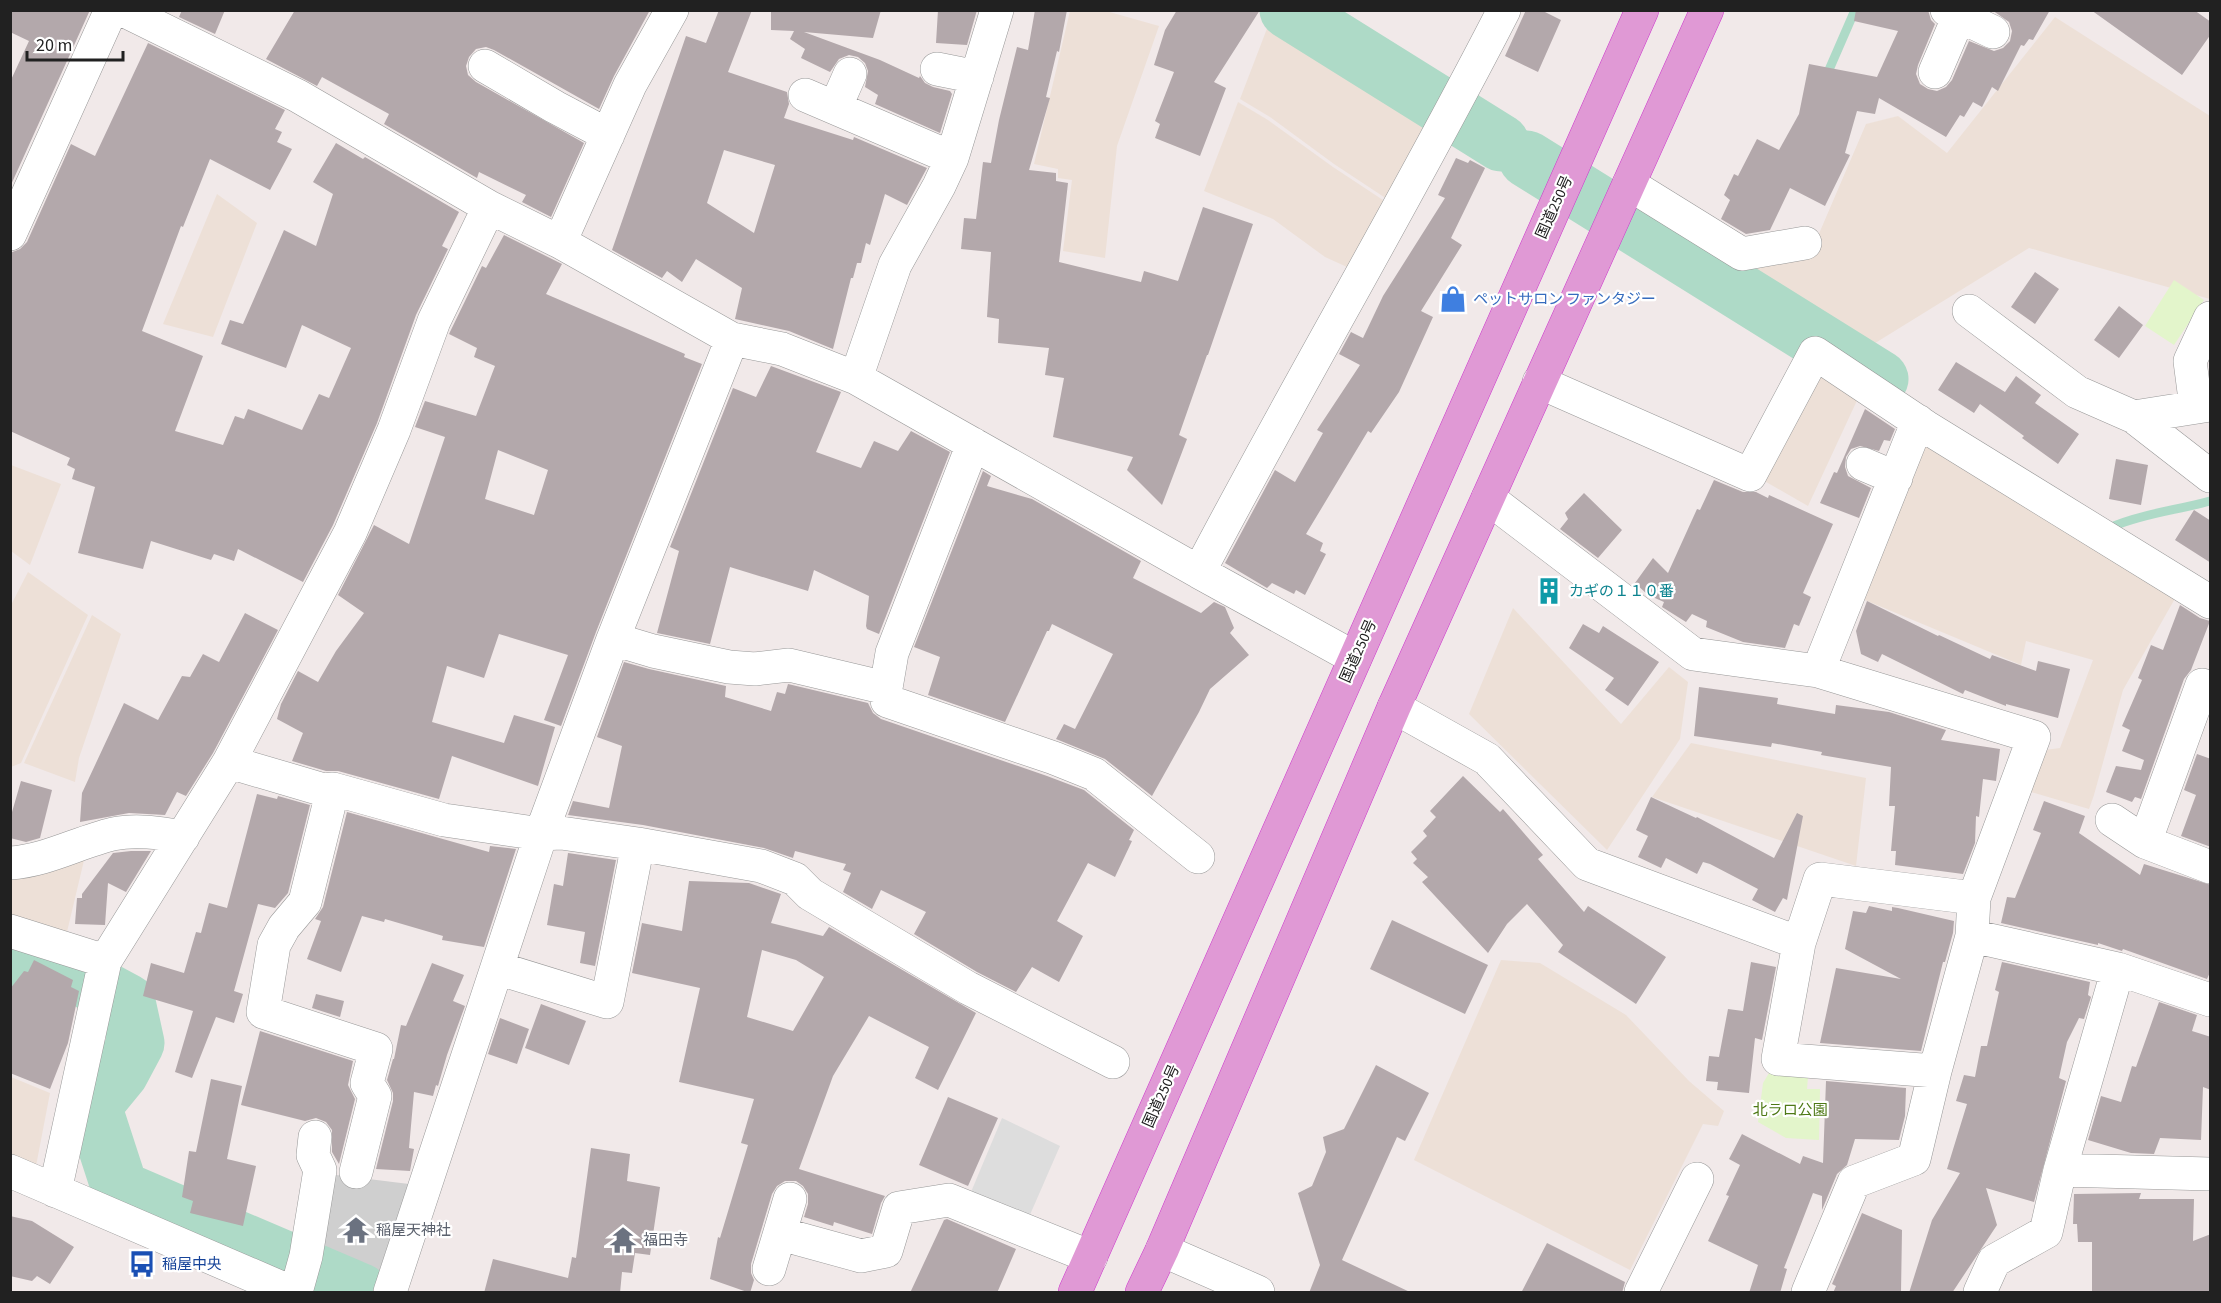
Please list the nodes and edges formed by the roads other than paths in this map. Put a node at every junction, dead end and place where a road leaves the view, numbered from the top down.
1 (111, 10) edge
2 (123, 10) edge
3 (672, 10) edge
4 (997, 10) edge
5 (1504, 10) edge
6 (1642, 10) edge
7 (1707, 10) edge
8 (1953, 13) edge
9 (1993, 32) dead end
10 (485, 66) dead end
11 (937, 69) dead end
12 (1935, 72) dead end
13 (850, 74) dead end
14 (977, 77) junction
15 (805, 95) dead end
16 (835, 108) junction
17 (608, 135) junction
18 (952, 158) junction
19 (1627, 189) junction
20 (489, 207) junction
21 (11, 230) edge
22 (560, 242) junction
23 (1805, 243) dead end
24 (1969, 311) dead end
25 (2210, 318) edge
26 (732, 339) junction
27 (856, 378) junction
28 (1539, 382) junction
29 (2203, 406) edge
30 (2134, 417) junction
31 (1918, 421) junction
32 (974, 444) junction
33 (1863, 464) dead end
34 (2211, 476) edge
35 (1896, 478) junction
36 (1488, 498) junction
37 (1199, 572) junction
38 (2211, 602) edge
39 (613, 639) junction
40 (1355, 658) junction
41 (1818, 671) junction
42 (886, 688) junction
43 (2211, 690) edge
44 (1394, 707) junction
45 (229, 762) junction
46 (333, 789) junction
47 (2112, 820) dead end
48 (541, 834) junction
49 (183, 837) junction
50 (2145, 842) junction
51 (638, 844) junction
52 (1198, 857) dead end
53 (10, 863) edge
54 (2211, 867) edge
55 (1974, 898) junction
56 (10, 931) edge
57 (1972, 936) junction
58 (1799, 943) junction
59 (105, 961) junction
60 (497, 968) junction
61 (2118, 969) junction
62 (2211, 1000) edge
63 (1113, 1062) dead end
64 (1935, 1071) junction
65 (315, 1137) dead end
66 (2060, 1170) junction
67 (10, 1171) edge
68 (356, 1172) dead end
69 (2211, 1174) edge
70 (1697, 1179) dead end
71 (55, 1191) junction
72 (790, 1199) dead end
73 (780, 1234) junction
74 (1162, 1250) junction
75 (1091, 1257) junction
76 (770, 1269) dead end
77 (296, 1292) edge
78 (291, 1293) edge
79 (390, 1293) edge
80 (1075, 1293) edge
81 (1142, 1293) edge
82 (1258, 1293) edge
83 (1641, 1293) edge
84 (1808, 1293) edge
85 (1980, 1293) edge

1 - 21 street
2 - 20 street
3 - 17 street
4 - 14 street
5 - 37 street
6 - 40 highway, 国道250号
7 - 19 highway
8 - 9 street
8 - 12 street
10 - 17 street
11 - 14 street
13 - 16 street
14 - 18 street
15 - 16 street
16 - 18 street
17 - 22 street
18 - 27 street
19 - 23 street
19 - 28 highway
20 - 22 street
20 - 45 street
22 - 26 street
24 - 30 street
25 - 29 street
26 - 27 street
26 - 39 street
27 - 32 street
28 - 31 street
28 - 36 highway
29 - 30 street
30 - 34 street
31 - 35 street
31 - 38 street
32 - 37 street
32 - 42 street
33 - 35 street
35 - 41 street
36 - 41 street
36 - 44 highway
37 - 40 street
39 - 42 street
39 - 48 street
40 - 75 highway, 国道250号
41 - 55 street
42 - 52 street
43 - 50 street
44 - 58 street
44 - 74 highway
45 - 46 street
45 - 49 street
46 - 48 street
46 - 68 street
47 - 50 street
48 - 51 street
48 - 60 street
49 - 53 street
49 - 59 street
50 - 54 street
51 - 60 street
51 - 63 street
55 - 57 street
55 - 58 street
56 - 59 street
57 - 61 street
57 - 64 street
58 - 64 street
59 - 71 street
60 - 79 street
61 - 62 street
61 - 66 street
64 - 84 street
65 - 77 street
66 - 69 street
66 - 85 street
67 - 71 street
70 - 83 street
71 - 78 street
72 - 73 street
73 - 75 street
73 - 76 street
74 - 81 highway
74 - 82 street
75 - 80 highway, 国道250号

